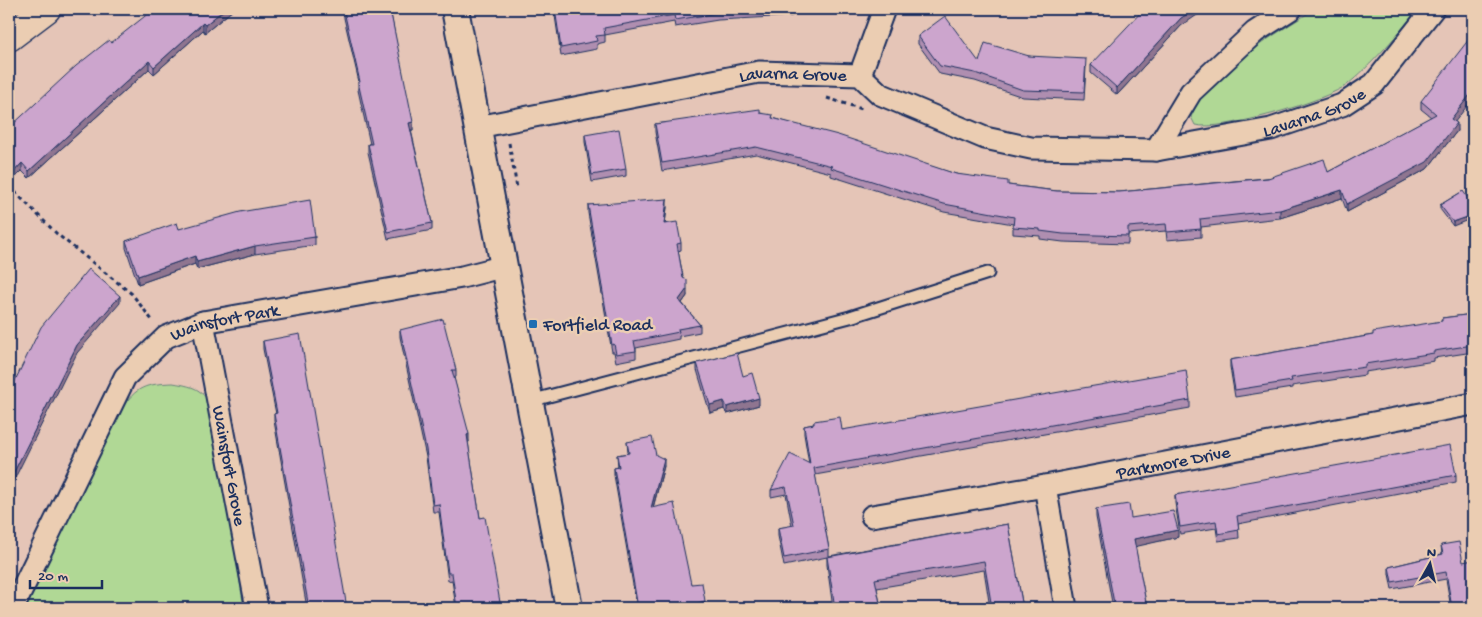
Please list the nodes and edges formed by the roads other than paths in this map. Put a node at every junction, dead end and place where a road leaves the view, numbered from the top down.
1 (46, 9) edge
2 (455, 9) edge
3 (884, 9) edge
4 (1291, 9) edge
5 (1433, 9) edge
6 (9, 37) edge
7 (860, 75) junction
8 (478, 126) junction
9 (1156, 150) junction
10 (505, 266) junction
11 (988, 273) dead end
12 (203, 322) junction
13 (530, 401) junction
14 (1473, 404) edge
15 (1045, 486) junction
16 (872, 516) dead end
17 (13, 608) edge
18 (257, 608) edge
19 (569, 608) edge
20 (1066, 608) edge

1 - 6 main road
2 - 8 street
3 - 7 street
4 - 9 street
5 - 9 street, Lavarna Grove
7 - 8 street, Lavarna Grove
7 - 9 street, Lavarna Grove
8 - 10 street
10 - 12 street, Wainsfort Park
10 - 13 street
11 - 13 lane
12 - 17 street, Wainsfort Park
12 - 18 street, Wainsfort Grove
13 - 19 street
14 - 15 street, Parkmore Drive
15 - 16 street, Parkmore Drive
15 - 20 street

